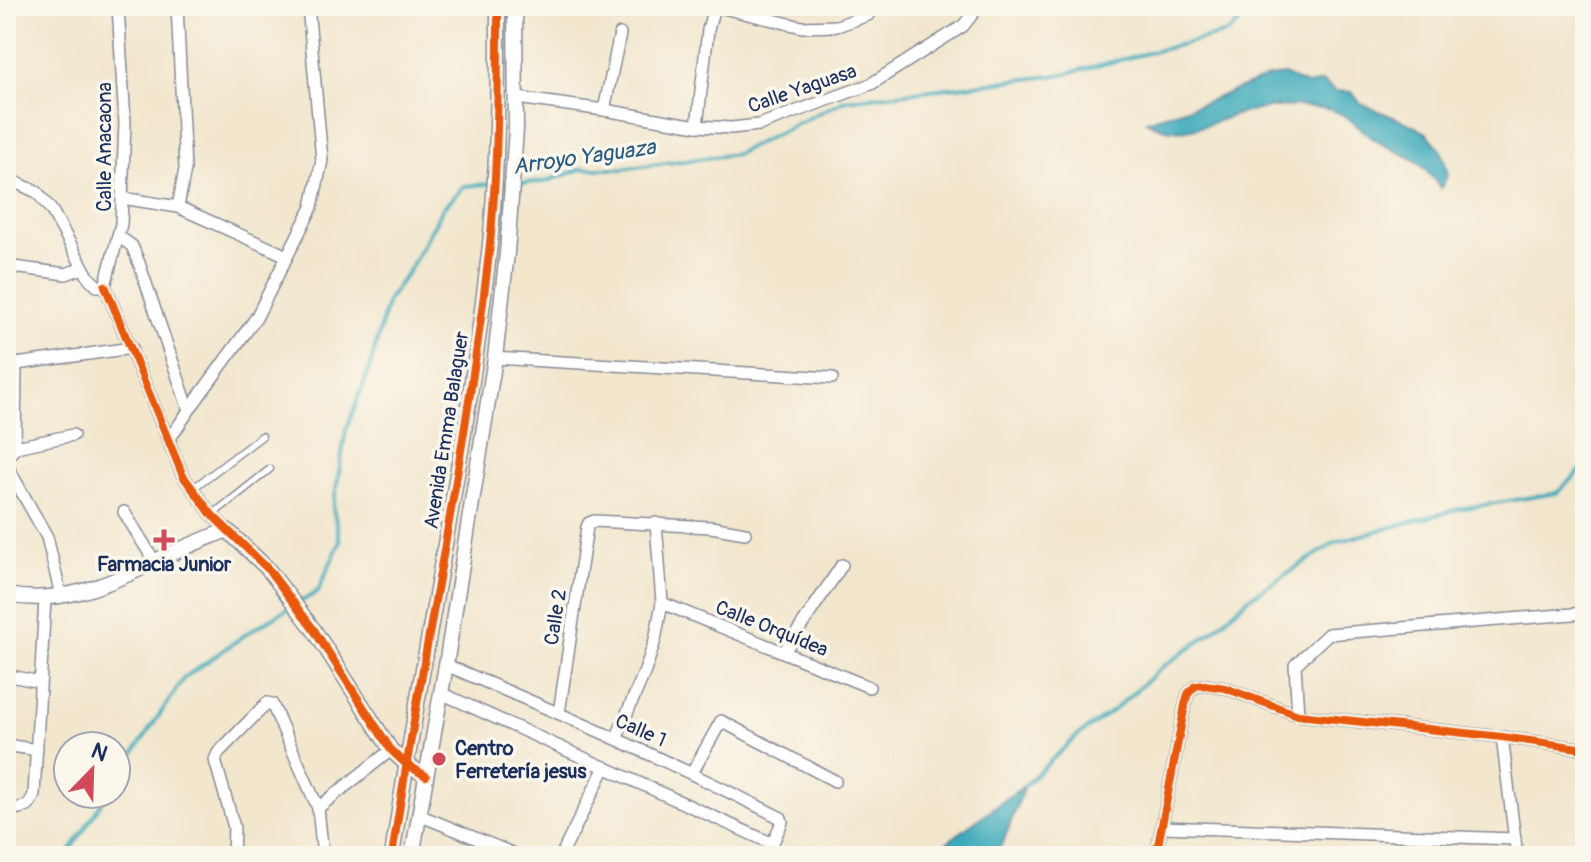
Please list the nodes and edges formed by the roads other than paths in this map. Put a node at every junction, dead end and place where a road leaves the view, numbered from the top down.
1 (118, 6) edge
2 (177, 6) edge
3 (308, 6) edge
4 (498, 6) edge
5 (515, 6) edge
6 (715, 6) edge
7 (875, 6) edge
8 (979, 6) edge
9 (620, 34) dead end
10 (517, 98) junction
11 (604, 110) junction
12 (697, 126) junction
13 (6, 178) edge
14 (122, 198) junction
15 (178, 207) junction
16 (118, 236) junction
17 (287, 256) junction
18 (6, 266) edge
19 (82, 268) junction
20 (105, 286) junction
21 (132, 348) junction
22 (495, 358) junction
23 (11, 362) edge
24 (832, 378) dead end
25 (189, 410) junction
26 (73, 435) dead end
27 (464, 435) junction
28 (262, 436) dead end
29 (482, 437) junction
30 (168, 441) junction
31 (11, 448) edge
32 (270, 469) dead end
33 (192, 489) junction
34 (124, 512) dead end
35 (212, 515) junction
36 (656, 523) junction
37 (227, 530) junction
38 (745, 533) dead end
39 (155, 562) junction
40 (842, 565) dead end
41 (6, 595) edge
42 (61, 596) junction
43 (45, 599) junction
44 (662, 603) junction
45 (1585, 613) edge
46 (784, 652) junction
47 (446, 665) junction
48 (6, 675) edge
49 (40, 682) junction
50 (869, 687) dead end
51 (441, 693) junction
52 (559, 713) junction
53 (1298, 715) junction
54 (1502, 737) junction
55 (616, 739) junction
56 (6, 745) edge
57 (1585, 749) edge
58 (37, 750) junction
59 (391, 750) junction
60 (406, 764) junction
61 (605, 767) junction
62 (692, 773) junction
63 (426, 776) junction
64 (835, 781) dead end
65 (6, 808) edge
66 (318, 808) junction
67 (419, 815) junction
68 (1162, 827) junction
69 (1515, 839) junction
70 (773, 844) junction
71 (233, 856) edge
72 (323, 856) edge
73 (392, 856) edge
74 (412, 856) edge
75 (519, 856) edge
76 (561, 856) edge
77 (767, 856) edge
78 (1156, 856) edge
79 (1517, 856) edge

1 - 14 street, Calle Anacaona
2 - 15 street
3 - 17 street
4 - 27 street, Avenida Emma Balaguer
5 - 10 street, Avenida Emma Balaguer
6 - 7 street
6 - 12 street
8 - 12 street, Calle Yaguasa
9 - 11 street
10 - 11 street, Calle Yaguasa
10 - 22 street, Avenida Emma Balaguer
11 - 12 street, Calle Yaguasa
13 - 19 street
14 - 15 street
14 - 16 street, Calle Anacaona
15 - 17 street
16 - 20 street, Calle Anacaona
16 - 25 street
17 - 25 street
18 - 19 street
19 - 20 street
20 - 21 street
21 - 23 street
21 - 30 street
22 - 24 street
22 - 29 street, Avenida Emma Balaguer
23 - 31 street
25 - 30 street
26 - 31 street
27 - 29 street
27 - 60 street, Avenida Emma Balaguer
28 - 33 lane
29 - 47 street, Avenida Emma Balaguer
30 - 33 street
31 - 42 street
32 - 35 lane
33 - 35 street
34 - 39 street
35 - 37 street
36 - 38 street
36 - 44 street
36 - 52 street, Calle 2
37 - 39 street
37 - 59 street
39 - 42 street
40 - 46 street
41 - 43 street
42 - 43 street
43 - 49 street
44 - 46 street, Calle Orquídea
44 - 55 street
45 - 53 street
46 - 50 street, Calle Orquídea
47 - 51 street, Avenida Emma Balaguer
47 - 52 street, Calle 1
48 - 49 street
49 - 58 street
51 - 61 street
51 - 63 street, Avenida Emma Balaguer
52 - 55 street, Calle 1
53 - 54 street
53 - 68 street
54 - 57 street
54 - 69 street
55 - 62 street, Calle 1
56 - 58 street
58 - 65 street
59 - 60 street
59 - 66 street
60 - 63 street
60 - 73 street, Avenida Emma Balaguer
61 - 70 street
61 - 76 street
62 - 64 street
62 - 70 street, Calle 1
63 - 67 street, Avenida Emma Balaguer
66 - 71 street
66 - 72 street
67 - 74 street, Avenida Emma Balaguer
67 - 75 street
68 - 69 street
68 - 78 street
69 - 79 street
70 - 77 street

